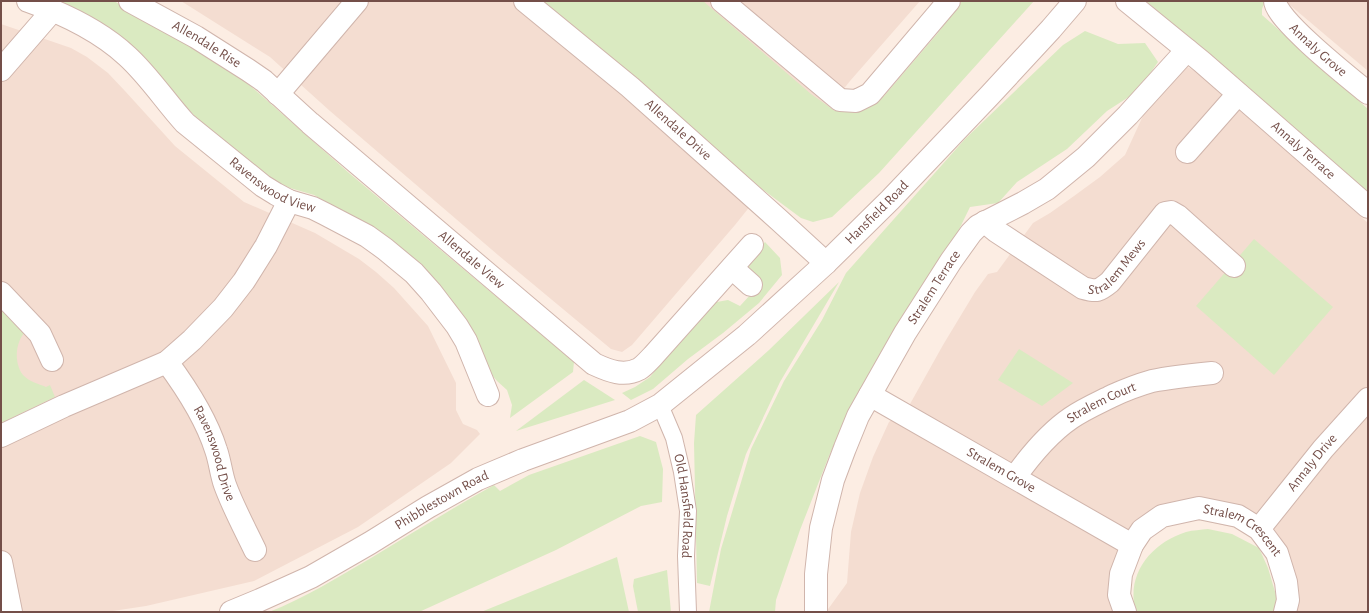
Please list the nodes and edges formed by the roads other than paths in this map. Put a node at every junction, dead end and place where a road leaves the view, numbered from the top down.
1 (28, 1) edge
2 (130, 1) edge
3 (357, 1) edge
4 (525, 1) edge
5 (722, 1) edge
6 (948, 1) edge
7 (1074, 1) edge
8 (1127, 1) edge
9 (1275, 1) edge
10 (53, 10) junction
11 (1187, 50) junction
12 (1, 70) edge
13 (1368, 93) edge
14 (278, 94) junction
15 (1238, 94) junction
16 (1187, 152) dead end
17 (289, 201) junction
18 (1366, 201) edge
19 (985, 222) junction
20 (752, 245) dead end
21 (826, 263) junction
22 (1234, 266) dead end
23 (732, 268) junction
24 (751, 285) dead end
25 (1, 293) edge
26 (52, 360) dead end
27 (167, 362) junction
28 (1212, 373) dead end
29 (488, 395) dead end
30 (870, 395) junction
31 (1368, 399) edge
32 (660, 404) junction
33 (1, 436) edge
34 (1015, 477) junction
35 (1259, 529) junction
36 (1132, 545) junction
37 (255, 550) dead end
38 (1, 562) edge
39 (11, 612) edge
40 (231, 612) edge
41 (688, 612) edge
42 (816, 612) edge
43 (1125, 612) edge
44 (1285, 612) edge

1 - 10 street, Ravenswood View
2 - 14 street, Allendale Rise
3 - 14 street
4 - 21 street, Allendale Drive
5 - 6 street
7 - 21 street, Hansfield Road
8 - 11 street, Annaly Terrace
9 - 13 street, Annaly Grove
10 - 12 street
10 - 17 street, Ravenswood View
11 - 15 street, Annaly Terrace
11 - 19 street, Stralem Terrace
14 - 23 street, Allendale View
15 - 16 street
15 - 18 street, Annaly Terrace
17 - 27 street
17 - 29 street, Ravenswood View
19 - 22 street, Stralem Mews
19 - 30 street, Stralem Terrace
20 - 23 street, Allendale View
21 - 32 street, Hansfield Road
23 - 24 street
25 - 26 street
27 - 33 street
27 - 37 street, Ravenswood Drive
28 - 34 street, Stralem Court
30 - 34 street, Stralem Grove
30 - 42 street, Stralem Terrace
31 - 35 street, Annaly Drive
32 - 40 street, Phibblestown Road
32 - 41 street, Old Hansfield Road
34 - 36 street, Stralem Grove
35 - 36 street, Stralem Crescent
35 - 44 street, Stralem Crescent
36 - 43 street, Stralem Crescent
38 - 39 street

